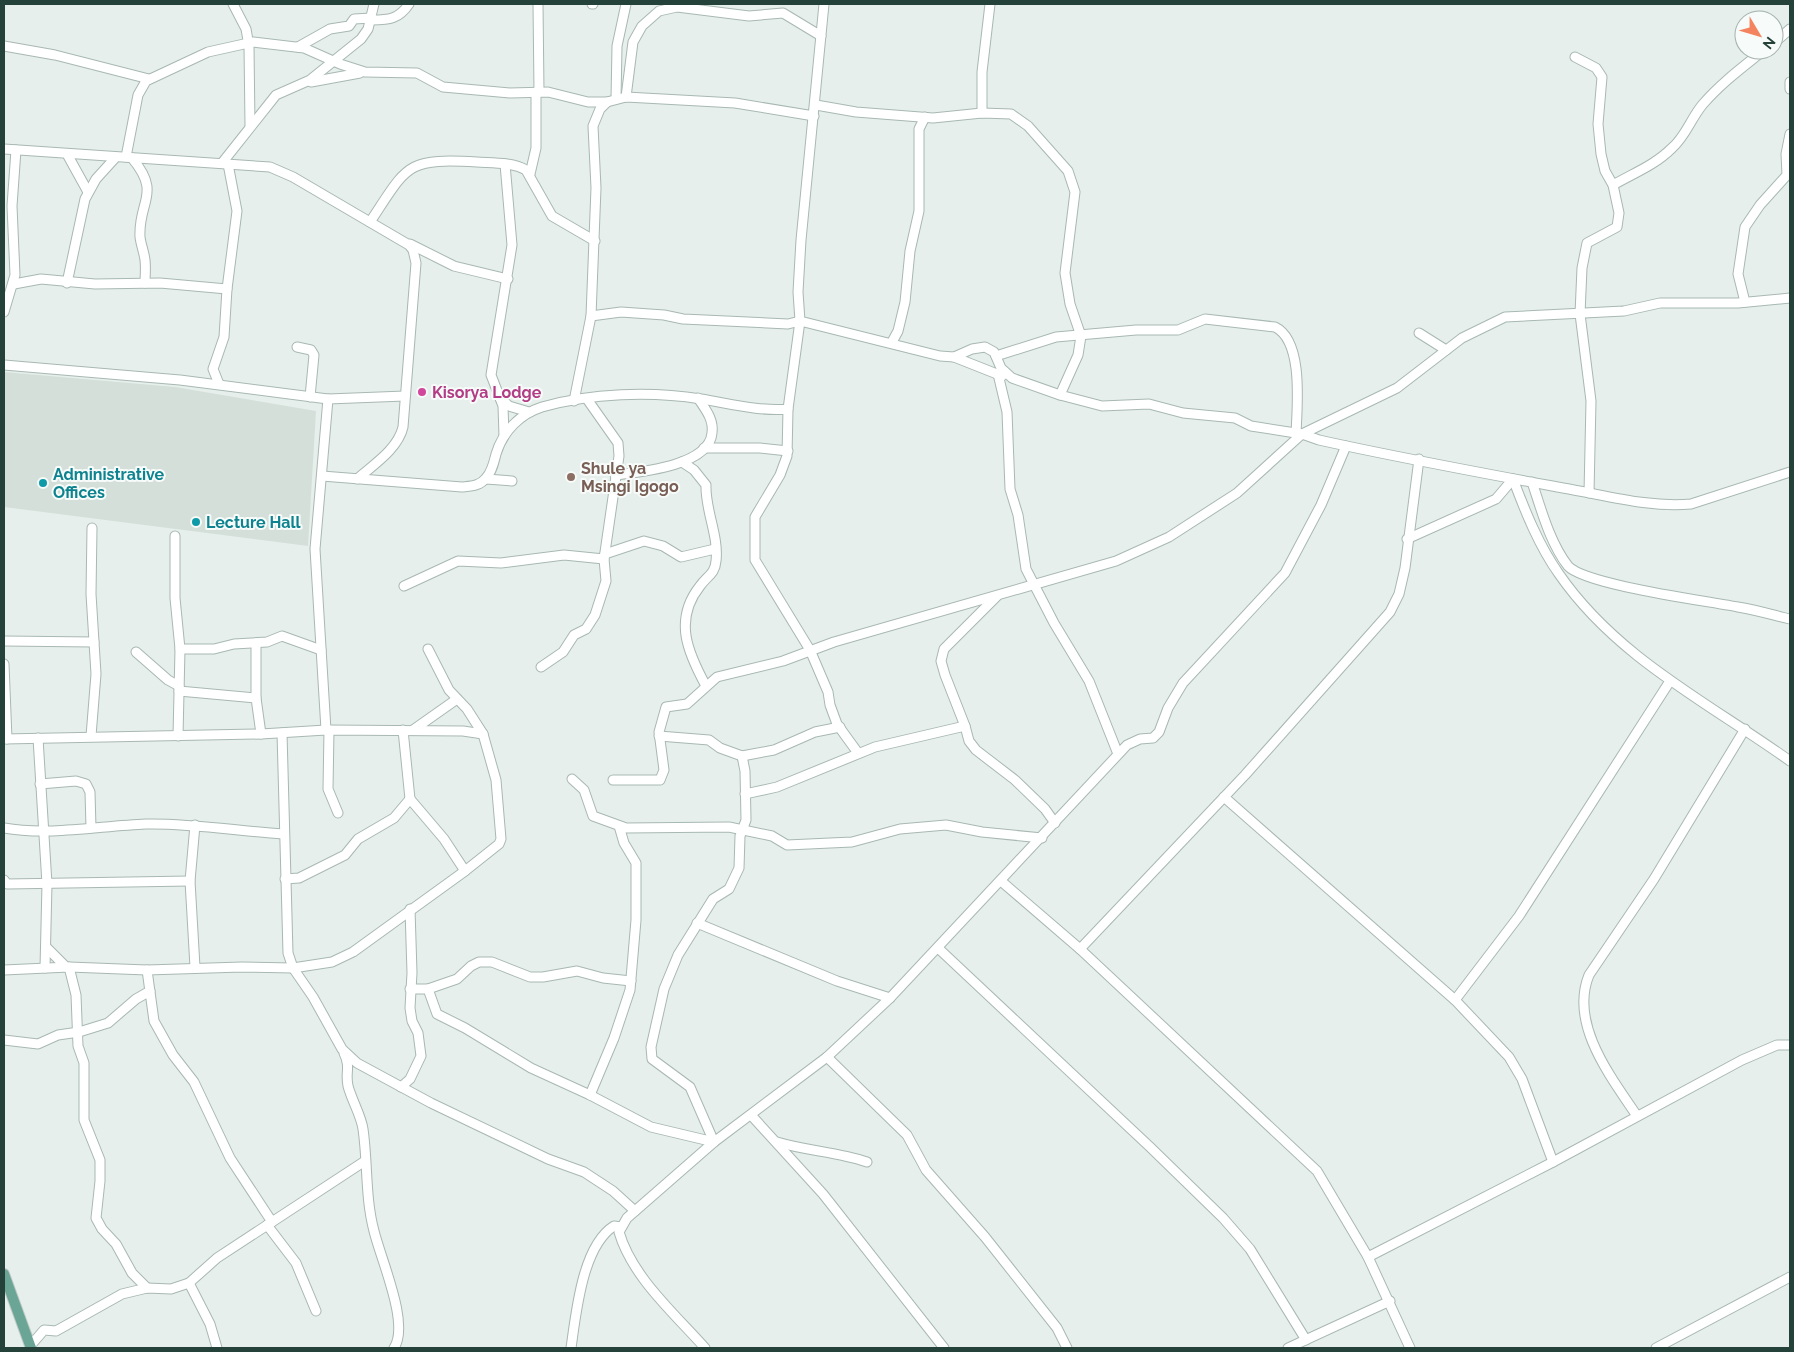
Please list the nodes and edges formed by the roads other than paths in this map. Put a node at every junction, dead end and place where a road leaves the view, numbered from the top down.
1 (233, 4) edge
2 (374, 4) edge
3 (408, 4) edge
4 (538, 4) edge
5 (626, 4) edge
6 (824, 4) edge
7 (990, 4) edge
8 (372, 19) junction
9 (821, 36) junction
10 (249, 43) junction
11 (4, 46) edge
12 (298, 47) junction
13 (1576, 57) dead end
14 (1752, 60) edge
15 (334, 62) junction
16 (365, 72) junction
17 (149, 79) junction
18 (1790, 82) edge
19 (302, 84) junction
20 (1790, 89) edge
21 (538, 92) junction
22 (626, 98) junction
23 (616, 99) junction
24 (607, 102) junction
25 (816, 105) junction
26 (982, 113) junction
27 (814, 116) junction
28 (925, 117) junction
29 (250, 126) junction
30 (1790, 134) edge
31 (4, 149) edge
32 (16, 150) junction
33 (67, 154) junction
34 (125, 157) junction
35 (225, 163) junction
36 (505, 164) junction
37 (530, 174) junction
38 (1614, 185) junction
39 (88, 192) junction
40 (370, 222) junction
41 (404, 241) junction
42 (594, 241) junction
43 (508, 279) junction
44 (67, 283) junction
45 (145, 283) junction
46 (14, 284) junction
47 (227, 289) junction
48 (1790, 298) edge
49 (1745, 302) junction
50 (4, 312) edge
51 (1580, 314) junction
52 (591, 316) junction
53 (800, 321) junction
54 (1419, 333) dead end
55 (1080, 334) junction
56 (892, 342) junction
57 (297, 347) dead end
58 (1446, 350) junction
59 (996, 356) junction
60 (954, 357) junction
61 (4, 365) edge
62 (998, 374) junction
63 (1012, 378) junction
64 (219, 384) junction
65 (1060, 395) junction
66 (405, 396) junction
67 (310, 397) junction
68 (499, 398) junction
69 (698, 398) junction
70 (328, 399) junction
71 (587, 400) junction
72 (574, 401) junction
73 (788, 410) junction
74 (530, 412) junction
75 (1299, 434) junction
76 (504, 437) junction
77 (1346, 446) junction
78 (704, 448) junction
79 (788, 451) junction
80 (694, 455) junction
81 (1419, 460) junction
82 (682, 462) junction
83 (694, 470) junction
84 (1790, 472) edge
85 (615, 475) junction
86 (322, 476) junction
87 (357, 479) junction
88 (486, 479) junction
89 (1514, 479) junction
90 (512, 481) dead end
91 (1532, 482) junction
92 (1589, 493) junction
93 (92, 528) dead end
94 (175, 536) dead end
95 (1407, 539) junction
96 (715, 549) junction
97 (605, 556) junction
98 (1033, 584) junction
99 (404, 586) dead end
100 (998, 594) junction
101 (1790, 619) edge
102 (4, 641) edge
103 (94, 642) junction
104 (256, 643) junction
105 (180, 648) junction
106 (428, 649) dead end
107 (320, 650) junction
108 (810, 650) junction
109 (136, 652) dead end
110 (4, 664) edge
111 (541, 667) dead end
112 (1670, 681) junction
113 (706, 686) junction
114 (179, 688) junction
115 (256, 698) junction
116 (457, 699) junction
117 (965, 726) junction
118 (840, 727) junction
119 (1745, 729) junction
120 (327, 730) junction
121 (408, 730) junction
122 (282, 733) junction
123 (261, 734) junction
124 (483, 734) junction
125 (91, 736) junction
126 (178, 736) junction
127 (659, 736) junction
128 (38, 738) junction
129 (5, 739) edge
130 (858, 754) junction
131 (1118, 754) junction
132 (742, 756) junction
133 (1790, 761) edge
134 (572, 779) dead end
135 (613, 780) dead end
136 (40, 784) junction
137 (745, 794) junction
138 (1224, 797) junction
139 (410, 799) junction
140 (338, 813) dead end
141 (1056, 823) junction
142 (195, 825) junction
143 (619, 826) junction
144 (4, 828) edge
145 (91, 828) junction
146 (43, 830) junction
147 (742, 830) junction
148 (283, 834) junction
149 (1042, 838) junction
150 (466, 871) junction
151 (285, 879) junction
152 (4, 880) edge
153 (1001, 881) junction
154 (190, 882) junction
155 (47, 884) junction
156 (410, 909) junction
157 (697, 923) junction
158 (46, 947) junction
159 (938, 948) junction
160 (1080, 949) junction
161 (68, 967) junction
162 (195, 967) junction
163 (45, 968) junction
164 (293, 968) junction
165 (4, 970) edge
166 (146, 970) junction
167 (631, 981) junction
168 (410, 989) junction
169 (428, 990) junction
170 (150, 991) junction
171 (890, 998) junction
172 (1455, 1000) junction
173 (79, 1032) junction
174 (4, 1040) edge
175 (1790, 1045) edge
176 (342, 1050) junction
177 (828, 1057) junction
178 (401, 1087) junction
179 (590, 1096) junction
180 (751, 1115) junction
181 (1637, 1116) junction
182 (714, 1142) junction
183 (777, 1142) junction
184 (365, 1161) junction
185 (867, 1162) dead end
186 (1553, 1162) junction
187 (635, 1211) junction
188 (270, 1223) junction
189 (622, 1227) junction
190 (1368, 1257) junction
191 (4, 1274) edge
192 (1790, 1277) edge
193 (189, 1283) junction
194 (146, 1288) junction
195 (1390, 1301) junction
196 (316, 1311) dead end
197 (1306, 1340) junction
198 (31, 1346) edge
199 (217, 1348) edge
200 (394, 1348) edge
201 (571, 1348) edge
202 (705, 1348) edge
203 (944, 1348) edge
204 (1067, 1348) edge
205 (1288, 1348) edge
206 (1410, 1348) edge
207 (1656, 1348) edge

1 - 10 street
2 - 8 street
3 - 8 street
4 - 21 street
5 - 23 street
6 - 9 street
7 - 26 street
8 - 12 street
8 - 15 street
9 - 22 street
9 - 25 street
10 - 12 street
10 - 17 street
10 - 29 street
11 - 17 street
12 - 15 street
13 - 38 street
14 - 38 street
15 - 16 street
15 - 19 street
16 - 19 street
16 - 21 street
17 - 34 street
18 - 20 street
19 - 29 street
21 - 24 street
21 - 37 street
22 - 23 street
22 - 27 street
23 - 24 street
24 - 42 street
25 - 27 street
25 - 28 street
26 - 28 street
26 - 55 street
27 - 53 street
28 - 56 street
29 - 35 street
30 - 49 street
31 - 32 street
32 - 33 street
32 - 46 street
33 - 34 street
33 - 39 street
34 - 35 street
34 - 39 street
34 - 45 street
35 - 40 street
35 - 47 street
36 - 37 street
36 - 40 street
36 - 43 street
37 - 42 street
38 - 51 street
39 - 44 street
40 - 41 street
41 - 43 street
41 - 66 street
42 - 52 street
43 - 68 street
44 - 45 street
44 - 46 street
45 - 47 street
46 - 50 street
47 - 64 street
48 - 49 street
49 - 51 street
51 - 58 street
51 - 92 street
52 - 53 street
52 - 72 street
53 - 56 street
53 - 73 street
54 - 58 street
55 - 59 street
55 - 65 street
55 - 75 street
56 - 60 street
57 - 67 street
58 - 75 street
59 - 60 street
59 - 63 street
60 - 62 street
61 - 64 street
62 - 63 street
62 - 98 street
63 - 65 street
64 - 67 street
65 - 75 street
66 - 70 street
66 - 87 street
67 - 70 street
68 - 74 street
68 - 76 street
69 - 71 street
69 - 73 street
69 - 78 street
70 - 86 street
71 - 72 street
71 - 85 street
72 - 74 street
73 - 79 street
74 - 76 street
75 - 77 street
75 - 98 street
76 - 88 street
77 - 81 street
77 - 131 street
78 - 79 street
78 - 80 street
79 - 108 street
80 - 82 street
80 - 83 street
81 - 89 street
81 - 95 street
82 - 83 street
82 - 85 street
83 - 96 street
84 - 92 street
85 - 97 street
86 - 87 street
86 - 107 street
87 - 88 street
88 - 90 street
89 - 91 street
89 - 95 street
89 - 112 street
91 - 92 street
91 - 101 street
93 - 103 street
94 - 105 street
95 - 138 street
96 - 97 street
96 - 113 street
97 - 99 street
97 - 111 street
98 - 100 street
98 - 131 street
100 - 108 street
100 - 117 street
102 - 103 street
103 - 125 street
104 - 105 street
104 - 107 street
104 - 115 street
105 - 114 street
106 - 116 street
107 - 120 street
108 - 113 street
108 - 118 street
109 - 114 street
110 - 129 street
112 - 119 street
112 - 172 street
113 - 127 street
114 - 115 street
114 - 126 street
115 - 123 street
116 - 121 street
116 - 124 street
117 - 130 street
117 - 141 street
118 - 130 street
118 - 132 street
119 - 133 street
119 - 181 street
120 - 121 street
120 - 122 street
120 - 140 street
121 - 124 street
121 - 139 street
122 - 123 street
122 - 148 street
123 - 126 street
124 - 150 street
125 - 126 street
125 - 128 street
127 - 132 street
127 - 135 street
128 - 129 street
128 - 136 street
130 - 137 street
131 - 141 street
132 - 137 street
134 - 143 street
136 - 145 street
136 - 146 street
137 - 147 street
138 - 160 street
138 - 172 street
139 - 150 street
139 - 151 street
141 - 149 street
142 - 145 street
142 - 148 street
142 - 154 street
143 - 147 street
143 - 167 street
144 - 146 street
145 - 146 street
146 - 155 street
147 - 149 street
147 - 157 street
148 - 151 street
149 - 153 street
150 - 156 street
151 - 164 street
152 - 155 street
153 - 159 street
153 - 160 street
154 - 155 street
154 - 162 street
155 - 158 street
156 - 164 street
156 - 168 street
157 - 171 street
157 - 182 street
158 - 161 street
158 - 163 street
159 - 171 street
159 - 197 street
160 - 190 street
161 - 163 street
161 - 166 street
161 - 173 street
162 - 164 street
162 - 166 street
163 - 165 street
164 - 176 street
166 - 170 street
167 - 169 street
167 - 179 street
168 - 169 street
168 - 178 street
169 - 179 street
170 - 173 street
170 - 188 street
171 - 177 street
172 - 186 street
173 - 174 street
173 - 194 street
175 - 181 street
176 - 178 street
176 - 184 street
177 - 180 street
177 - 204 street
178 - 187 street
179 - 182 street
180 - 182 street
180 - 183 street
181 - 186 street
182 - 187 street
183 - 185 street
183 - 203 street
184 - 188 street
184 - 200 street
186 - 190 street
187 - 189 street
188 - 193 street
188 - 196 street
189 - 201 street
189 - 202 street
190 - 195 street
191 - 198 main road
192 - 207 street
193 - 194 street
193 - 199 street
194 - 198 street
195 - 197 street
195 - 206 street
197 - 205 street

